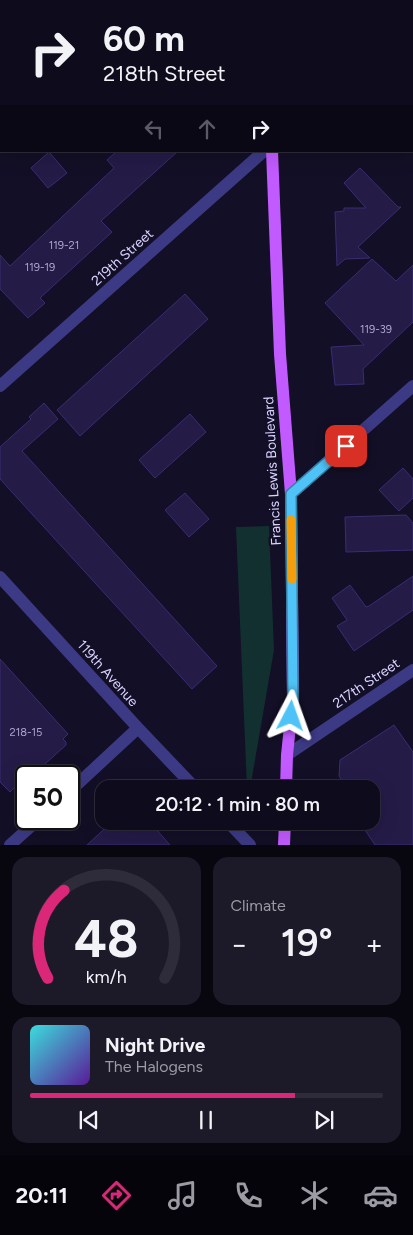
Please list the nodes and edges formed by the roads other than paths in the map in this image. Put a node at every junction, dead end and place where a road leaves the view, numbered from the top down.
1 (263, 152) edge
2 (272, 152) edge
3 (0, 386) edge
4 (413, 386) edge
5 (291, 494) junction
6 (0, 577) edge
7 (413, 670) edge
8 (138, 728) junction
9 (287, 755) junction
10 (187, 780) edge
11 (286, 780) edge
12 (80, 782) edge
13 (27, 830) edge
14 (236, 830) edge
15 (285, 830) edge
16 (10, 845) edge
17 (250, 845) edge
18 (284, 845) edge

1 - 3 street, 219th Street
2 - 5 main road, Francis Lewis Boulevard
4 - 5 street
5 - 9 main road, Francis Lewis Boulevard
6 - 8 street, 119th Avenue
7 - 9 street, 217th Street
8 - 10 street, 119th Avenue
8 - 12 street
9 - 11 main road, Francis Lewis Boulevard
13 - 16 street
14 - 17 street
15 - 18 main road

